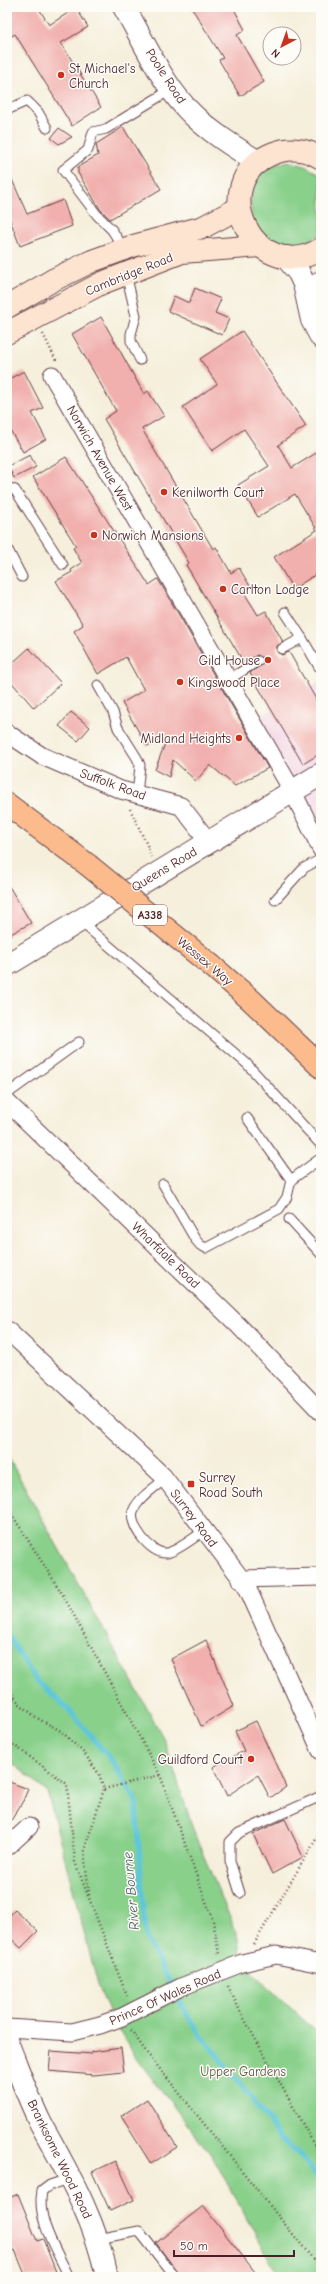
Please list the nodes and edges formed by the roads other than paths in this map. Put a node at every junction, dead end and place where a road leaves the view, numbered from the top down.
1 (124, 7) edge
2 (172, 89) junction
3 (7, 110) edge
4 (47, 128) dead end
5 (321, 158) edge
6 (258, 162) junction
7 (239, 208) junction
8 (261, 246) junction
9 (124, 249) junction
10 (321, 249) edge
11 (286, 257) junction
12 (126, 274) junction
13 (321, 282) edge
14 (38, 289) junction
15 (7, 295) edge
16 (321, 306) edge
17 (7, 307) edge
18 (7, 333) edge
19 (321, 337) edge
20 (140, 360) dead end
21 (52, 375) road end
22 (7, 487) edge
23 (7, 548) edge
24 (63, 566) dead end
25 (22, 577) dead end
26 (285, 612) dead end
27 (302, 638) junction
28 (282, 649) dead end
29 (258, 661) dead end
30 (319, 667) dead end
31 (228, 680) junction
32 (98, 685) dead end
33 (7, 733) edge
34 (321, 774) edge
35 (292, 790) junction
36 (129, 792) junction
37 (7, 804) edge
38 (209, 842) junction
39 (321, 849) edge
40 (321, 859) edge
41 (275, 900) dead end
42 (79, 920) junction
43 (7, 965) edge
44 (79, 1042) dead end
45 (321, 1067) edge
46 (7, 1094) edge
47 (7, 1102) edge
48 (247, 1118) dead end
49 (321, 1145) edge
50 (321, 1158) edge
51 (291, 1180) junction
52 (162, 1184) dead end
53 (289, 1219) dead end
54 (321, 1254) edge
55 (7, 1330) edge
56 (321, 1412) edge
57 (165, 1479) junction
58 (204, 1531) junction
59 (321, 1577) edge
60 (240, 1579) junction
61 (321, 1751) edge
62 (321, 1796) edge
63 (29, 1827) dead end
64 (7, 1847) edge
65 (240, 1893) dead end
66 (321, 1964) edge
67 (7, 2028) edge
68 (7, 2042) edge
69 (71, 2178) junction
70 (98, 2239) junction
71 (69, 2276) edge
72 (107, 2277) edge
73 (175, 2277) edge

1 - 2 street, Poole Road
2 - 6 street, Poole Road
2 - 9 lane
3 - 4 lane
5 - 6 main road
6 - 7 main road
7 - 8 main road
7 - 9 main road, Cambridge Road
8 - 11 main road
8 - 12 main road, Cambridge Road
9 - 14 main road, Cambridge Road
10 - 11 main road
11 - 19 street
12 - 18 main road, Cambridge Road
12 - 20 lane
13 - 16 street
14 - 15 street, Cambridge Road
14 - 17 main road, Cambridge Road
21 - 31 street, Norwich Avenue West
22 - 24 lane
23 - 25 lane
26 - 27 lane
27 - 28 lane
27 - 30 lane
29 - 31 lane
31 - 35 street, Norwich Avenue West
32 - 36 lane
33 - 36 street, Suffolk Road
34 - 35 street, Queens Road
35 - 38 street, Queens Road
35 - 39 street, Norwich Avenue West
36 - 38 street, Suffolk Road
37 - 45 highway, Wessex Way / A338, bridge
38 - 42 street, Queens Road
40 - 41 lane
42 - 43 street, Queens Road
42 - 49 lane
44 - 46 lane
47 - 56 street, Wharfdale Road
48 - 51 lane
50 - 51 lane
51 - 52 lane
53 - 54 lane
55 - 57 street, Surrey Road
57 - 58 street, Surrey Road
57 - 58 lane
58 - 60 street, Surrey Road
59 - 60 street
60 - 61 street, Surrey Road
62 - 65 lane
63 - 64 street
66 - 67 street, Prince Of Wales Road
68 - 69 street, Branksome Wood Road
69 - 70 street, Branksome Wood Road
69 - 71 lane
70 - 72 street, Branksome Wood Road
70 - 73 lane

